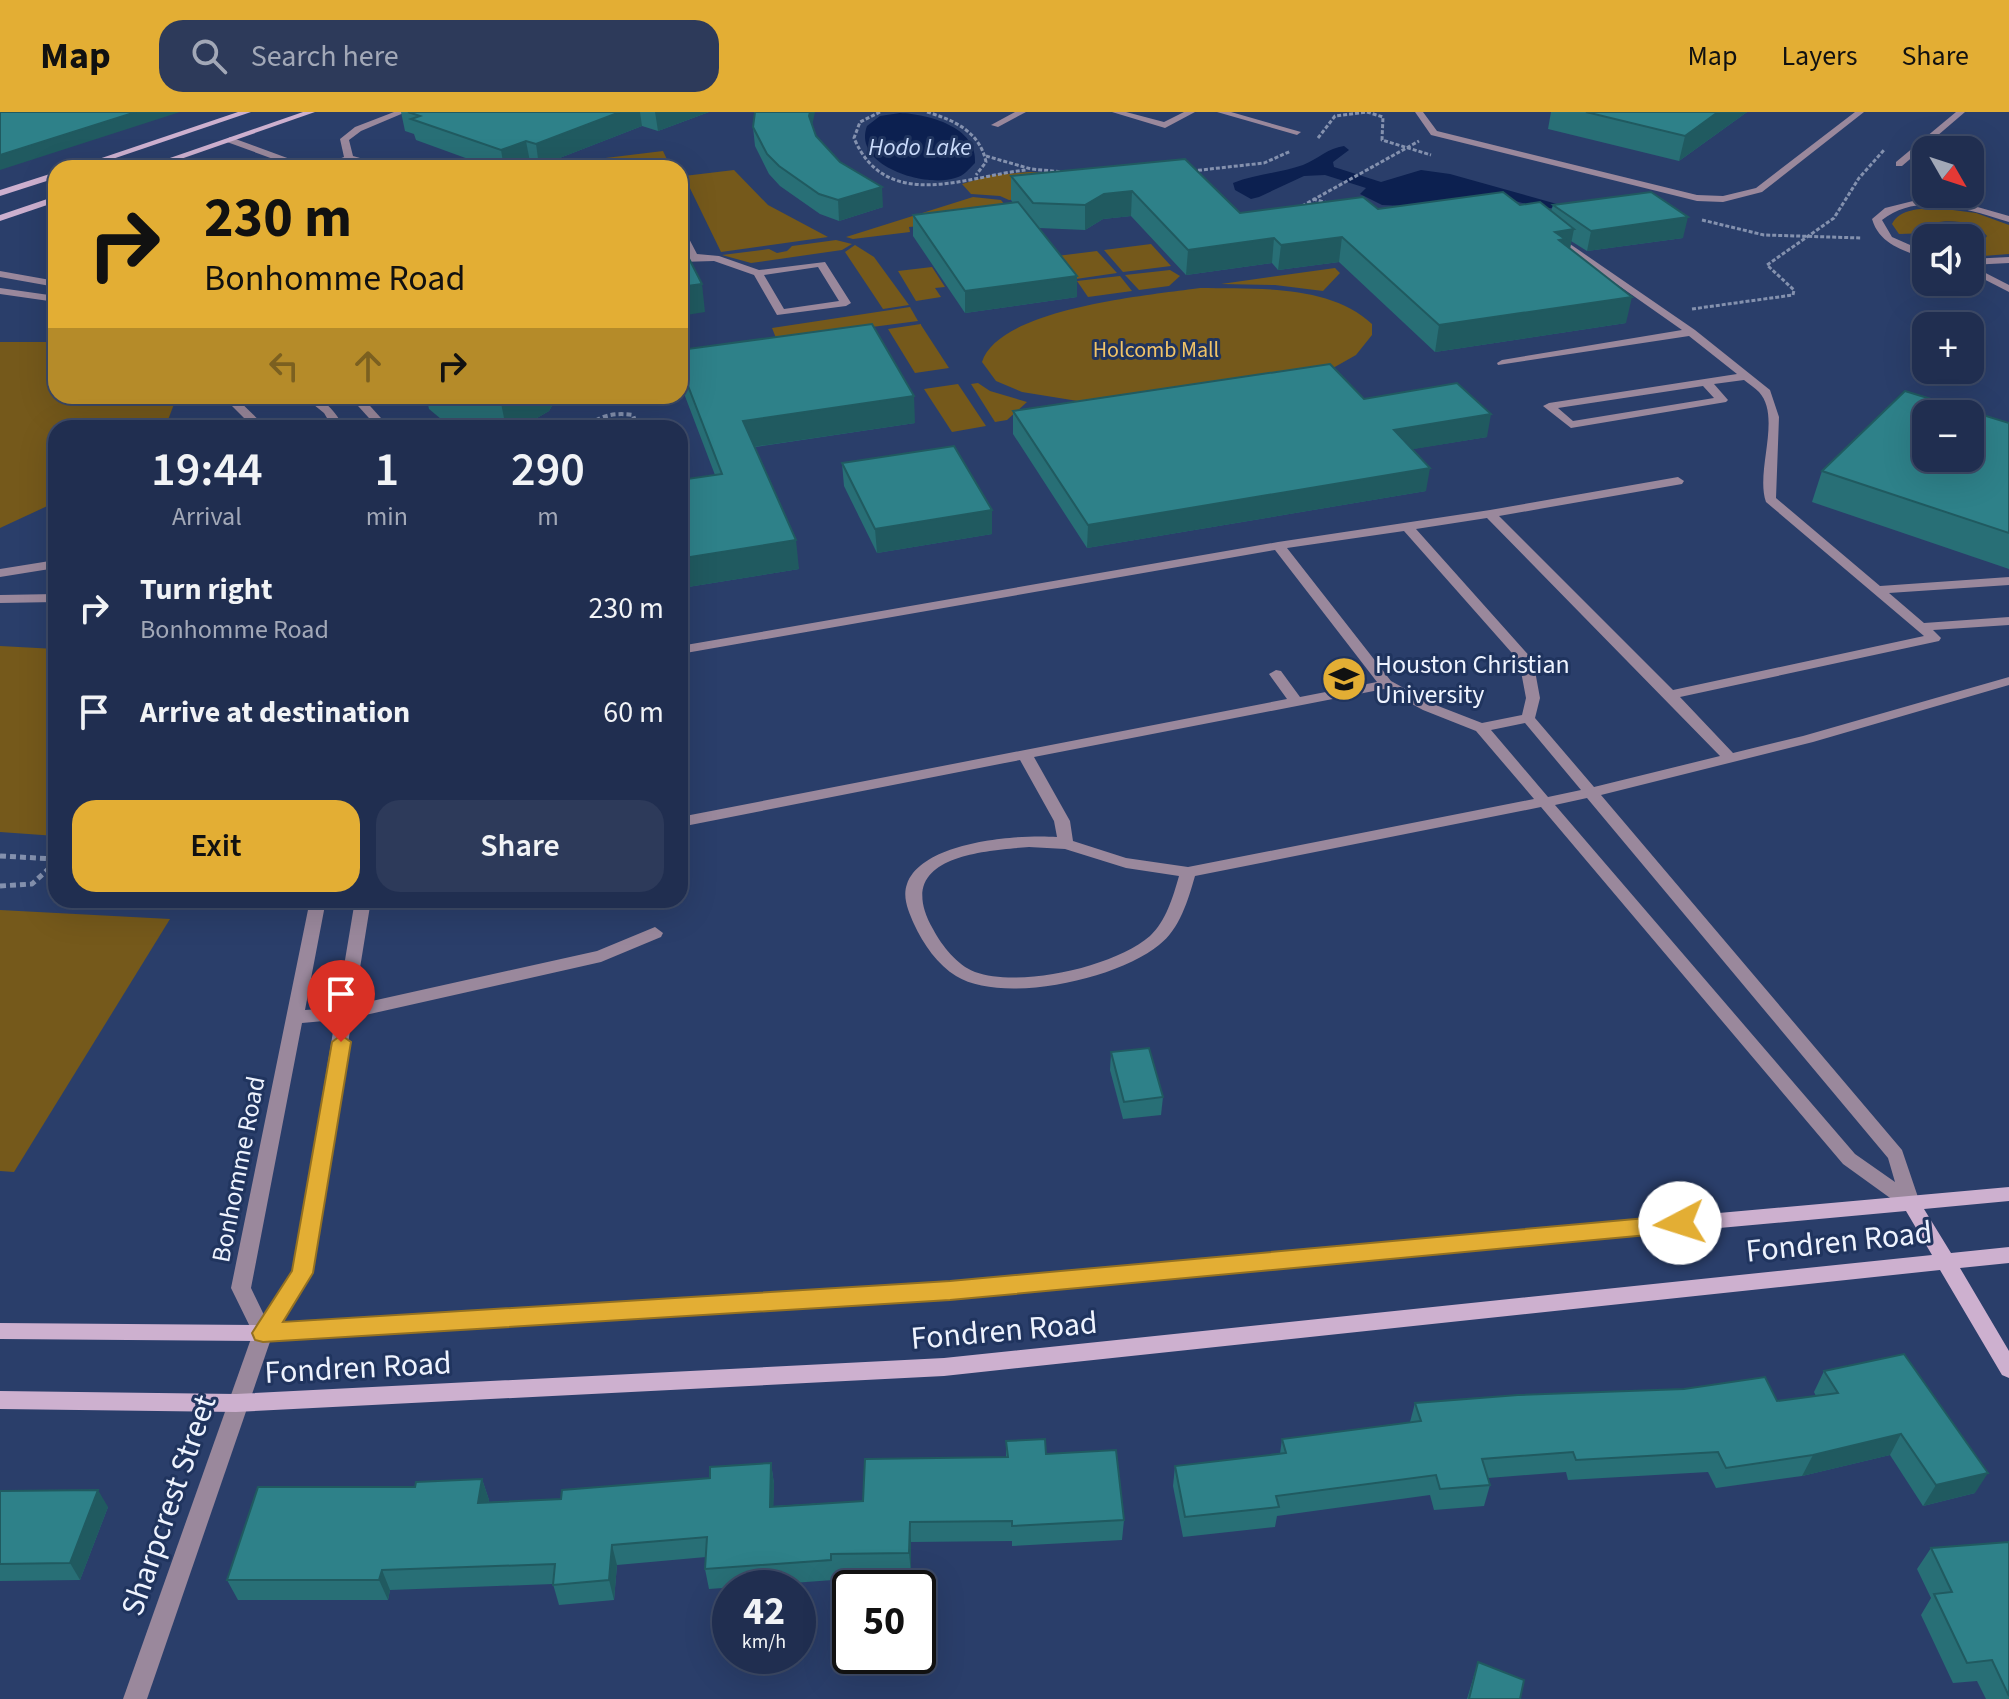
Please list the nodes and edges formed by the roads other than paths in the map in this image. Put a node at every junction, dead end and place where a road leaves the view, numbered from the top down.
1 (247, 112) edge
2 (311, 112) edge
3 (402, 112) edge
4 (1022, 112) edge
5 (1116, 112) edge
6 (1191, 112) edge
7 (1221, 112) edge
8 (1419, 112) edge
9 (1428, 112) edge
10 (1860, 112) edge
11 (1961, 112) edge
12 (995, 125) dead end
13 (199, 128) junction
14 (1297, 132) dead end
15 (230, 140) junction
16 (349, 158) junction
17 (101, 160) edge
18 (170, 160) edge
19 (284, 160) edge
20 (343, 160) edge
21 (356, 160) edge
22 (1899, 164) dead end
23 (48, 178) edge
24 (0, 193) edge
25 (48, 202) edge
26 (0, 218) edge
27 (2009, 219) edge
28 (1543, 228) edge
29 (688, 247) edge
30 (1912, 249) edge
31 (693, 257) junction
32 (688, 258) edge
33 (2009, 260) edge
34 (1984, 263) edge
35 (758, 273) junction
36 (0, 274) edge
37 (1984, 274) edge
38 (48, 283) edge
39 (2009, 289) edge
40 (0, 291) edge
41 (48, 298) edge
42 (1691, 332) junction
43 (1502, 363) dead end
44 (1747, 376) junction
45 (1705, 381) junction
46 (236, 404) edge
47 (319, 404) edge
48 (362, 404) edge
49 (253, 420) edge
50 (334, 420) edge
51 (377, 420) edge
52 (1678, 481) dead end
53 (1490, 514) junction
54 (1407, 526) junction
55 (1278, 546) junction
56 (48, 565) edge
57 (0, 573) edge
58 (2009, 581) edge
59 (1875, 590) junction
60 (48, 598) edge
61 (0, 599) edge
62 (2009, 621) edge
63 (1920, 627) junction
64 (688, 649) edge
65 (1276, 674) dead end
66 (2009, 681) edge
67 (1386, 684) junction
68 (1670, 695) junction
69 (1297, 703) junction
70 (1528, 718) junction
71 (1481, 728) junction
72 (1025, 755) junction
73 (1731, 759) junction
74 (1590, 793) junction
75 (1546, 802) junction
76 (688, 820) edge
77 (1065, 842) junction
78 (1188, 872) junction
79 (316, 908) edge
80 (362, 908) edge
81 (655, 933) dead end
82 (346, 1013) junction
83 (295, 1017) junction
84 (2009, 1194) edge
85 (1911, 1203) junction
86 (2009, 1255) edge
87 (1944, 1260) junction
88 (0, 1331) edge
89 (263, 1333) junction
90 (2009, 1369) edge
91 (0, 1400) edge
92 (236, 1403) junction
93 (135, 1699) edge

1 - 13 main road
2 - 15 main road
3 - 16 street
4 - 12 street
5 - 6 street
7 - 14 street
8 - 9 street
8 - 10 street
11 - 22 street
13 - 15 main road
13 - 17 main road
15 - 18 main road
15 - 19 street
16 - 20 street
16 - 21 street
23 - 24 main road
25 - 26 main road
27 - 30 street
28 - 42 street
29 - 31 street
31 - 32 street
31 - 35 street
33 - 34 street
35 - 35 street
36 - 38 street
37 - 39 street
40 - 41 street
42 - 43 street
42 - 44 street
44 - 45 street
44 - 59 street
45 - 45 street
46 - 49 street
47 - 50 street
48 - 51 street
52 - 53 street
53 - 54 street
53 - 68 street
54 - 55 street
54 - 70 street
55 - 64 street
55 - 67 street
56 - 57 street
58 - 59 street
59 - 63 street
60 - 61 street
62 - 63 street
63 - 68 street
65 - 69 street
66 - 73 street
67 - 69 street
67 - 71 street
68 - 73 street
69 - 72 street
70 - 71 street
70 - 74 street
71 - 75 street
72 - 76 street
72 - 77 street
73 - 74 street
74 - 75 street
74 - 85 street
75 - 78 street
75 - 85 street
77 - 78 street
77 - 78 street
79 - 83 street, Bonhomme Road
80 - 82 street
81 - 82 street
82 - 83 street
82 - 89 street
83 - 89 street, Bonhomme Road
84 - 85 main road, Fondren Road
85 - 87 main road
85 - 89 main road, Fondren Road
86 - 87 main road, Fondren Road
87 - 90 main road
87 - 92 main road, Fondren Road
88 - 89 main road, Fondren Road
89 - 92 street, Sharpcrest Street
91 - 92 main road, Fondren Road
92 - 93 street, Sharpcrest Street

